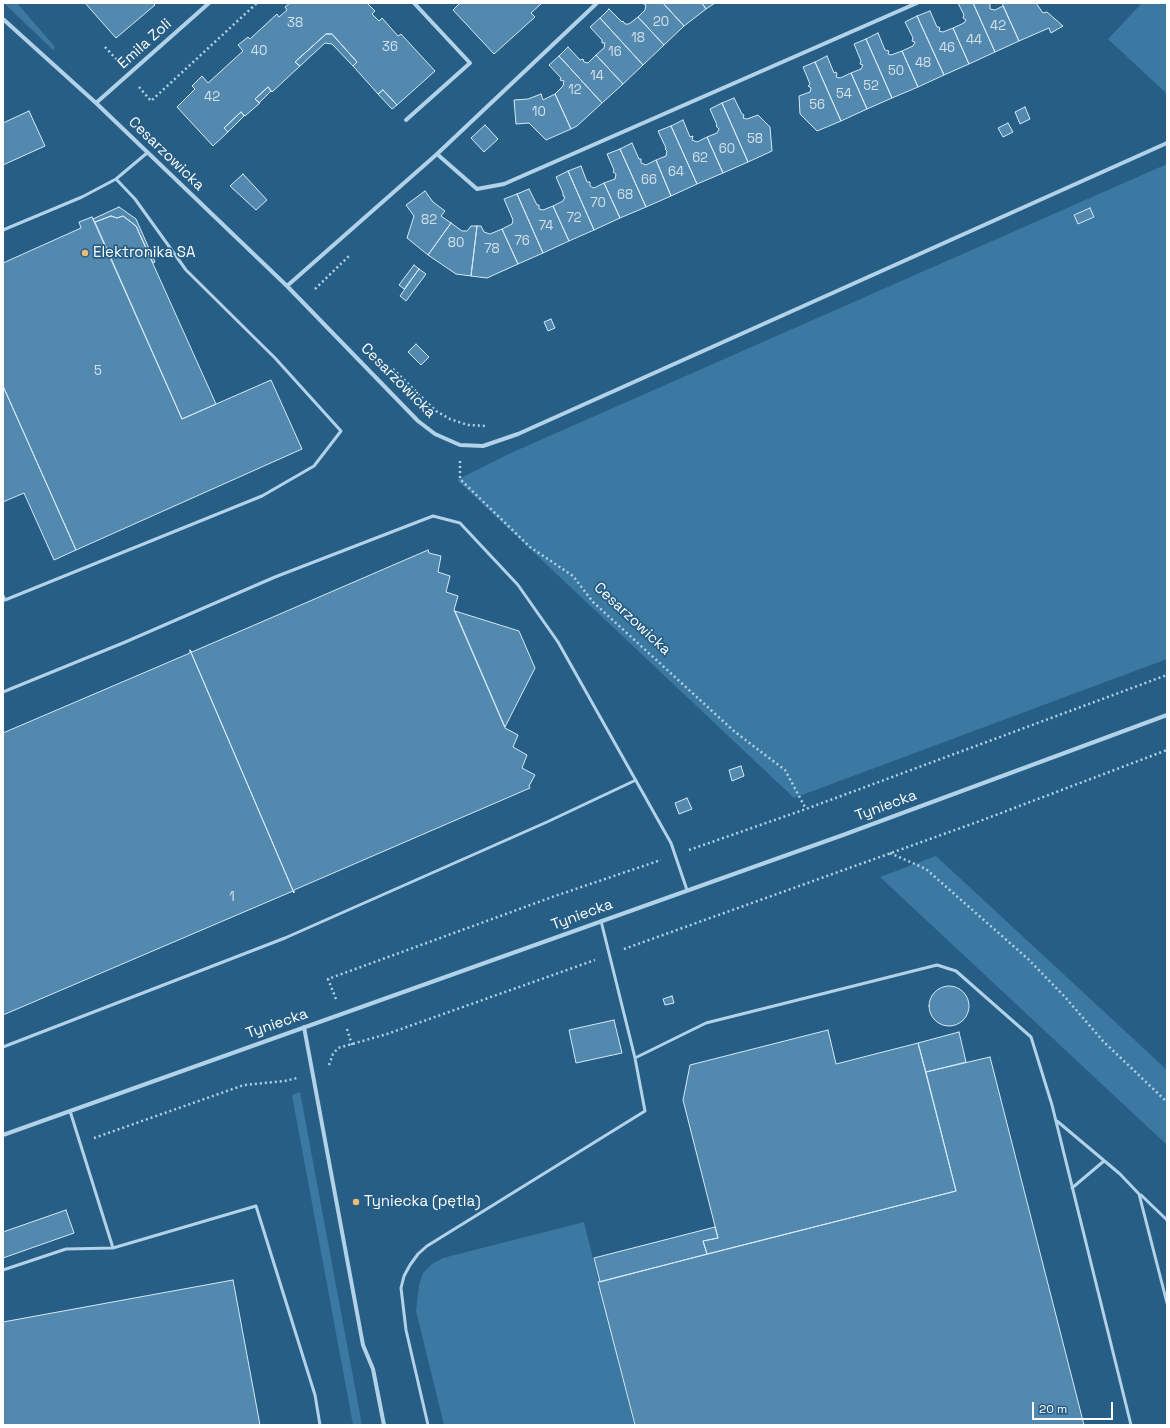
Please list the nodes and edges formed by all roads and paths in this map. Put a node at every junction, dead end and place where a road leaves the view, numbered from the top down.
1 (209, 3) edge
2 (257, 3) edge
3 (414, 3) edge
4 (597, 3) edge
5 (917, 3) edge
6 (3, 19) edge
7 (129, 74) junction
8 (96, 103) junction
9 (406, 120) dead end
10 (1167, 143) edge
11 (147, 153) junction
12 (437, 154) junction
13 (116, 180) junction
14 (3, 230) edge
15 (341, 263) dead end
16 (301, 274) junction
17 (287, 286) junction
18 (315, 290) junction
19 (320, 295) dead end
20 (392, 368) dead end
21 (493, 442) junction
22 (460, 445) junction
23 (3, 596) edge
24 (1167, 675) edge
25 (3, 692) edge
26 (1167, 715) edge
27 (1167, 750) edge
28 (636, 780) junction
29 (806, 809) junction
30 (890, 853) junction
31 (676, 855) junction
32 (687, 890) junction
33 (602, 921) junction
34 (637, 944) dead end
35 (586, 963) dead end
36 (337, 1001) dead end
37 (304, 1028) junction
38 (347, 1028) dead end
39 (352, 1044) junction
40 (3, 1047) edge
41 (635, 1058) junction
42 (329, 1069) dead end
43 (296, 1078) dead end
44 (1167, 1102) edge
45 (70, 1111) junction
46 (1056, 1120) junction
47 (3, 1135) edge
48 (97, 1137) dead end
49 (1104, 1161) junction
50 (1072, 1188) junction
51 (1139, 1194) junction
52 (1167, 1220) edge
53 (113, 1248) junction
54 (3, 1270) edge
55 (1167, 1303) edge
56 (320, 1425) edge
57 (384, 1425) edge
58 (428, 1425) edge
59 (1132, 1425) edge

1 - 7 street, Emila Zoli
2 - 7 path
3 - 9 street
4 - 12 street
5 - 12 street
6 - 8 street, Cesarzowicka
7 - 8 street, Emila Zoli
8 - 11 street, Cesarzowicka
10 - 21 street
11 - 13 lane
11 - 17 street, Cesarzowicka
12 - 16 street
13 - 14 lane
13 - 23 lane
15 - 18 path
16 - 17 street
16 - 18 path
17 - 22 street, Cesarzowicka
18 - 19 path
20 - 21 path
21 - 22 street
22 - 29 path, Cesarzowicka
24 - 29 path
25 - 28 lane
26 - 32 street, Tyniecka
27 - 30 path
28 - 31 lane
28 - 40 lane
29 - 31 path
30 - 34 path
30 - 44 path
31 - 32 lane
31 - 36 path
32 - 33 street, Tyniecka
33 - 37 street, Tyniecka
33 - 41 lane
35 - 39 path
37 - 45 street, Tyniecka
37 - 57 street
38 - 39 path
39 - 42 path
41 - 46 lane
41 - 58 lane
43 - 48 path
45 - 47 street, Tyniecka
45 - 53 lane
46 - 49 lane
46 - 50 lane
49 - 50 lane
49 - 51 lane
50 - 59 lane
51 - 52 lane
51 - 55 lane
53 - 54 lane
53 - 56 lane

